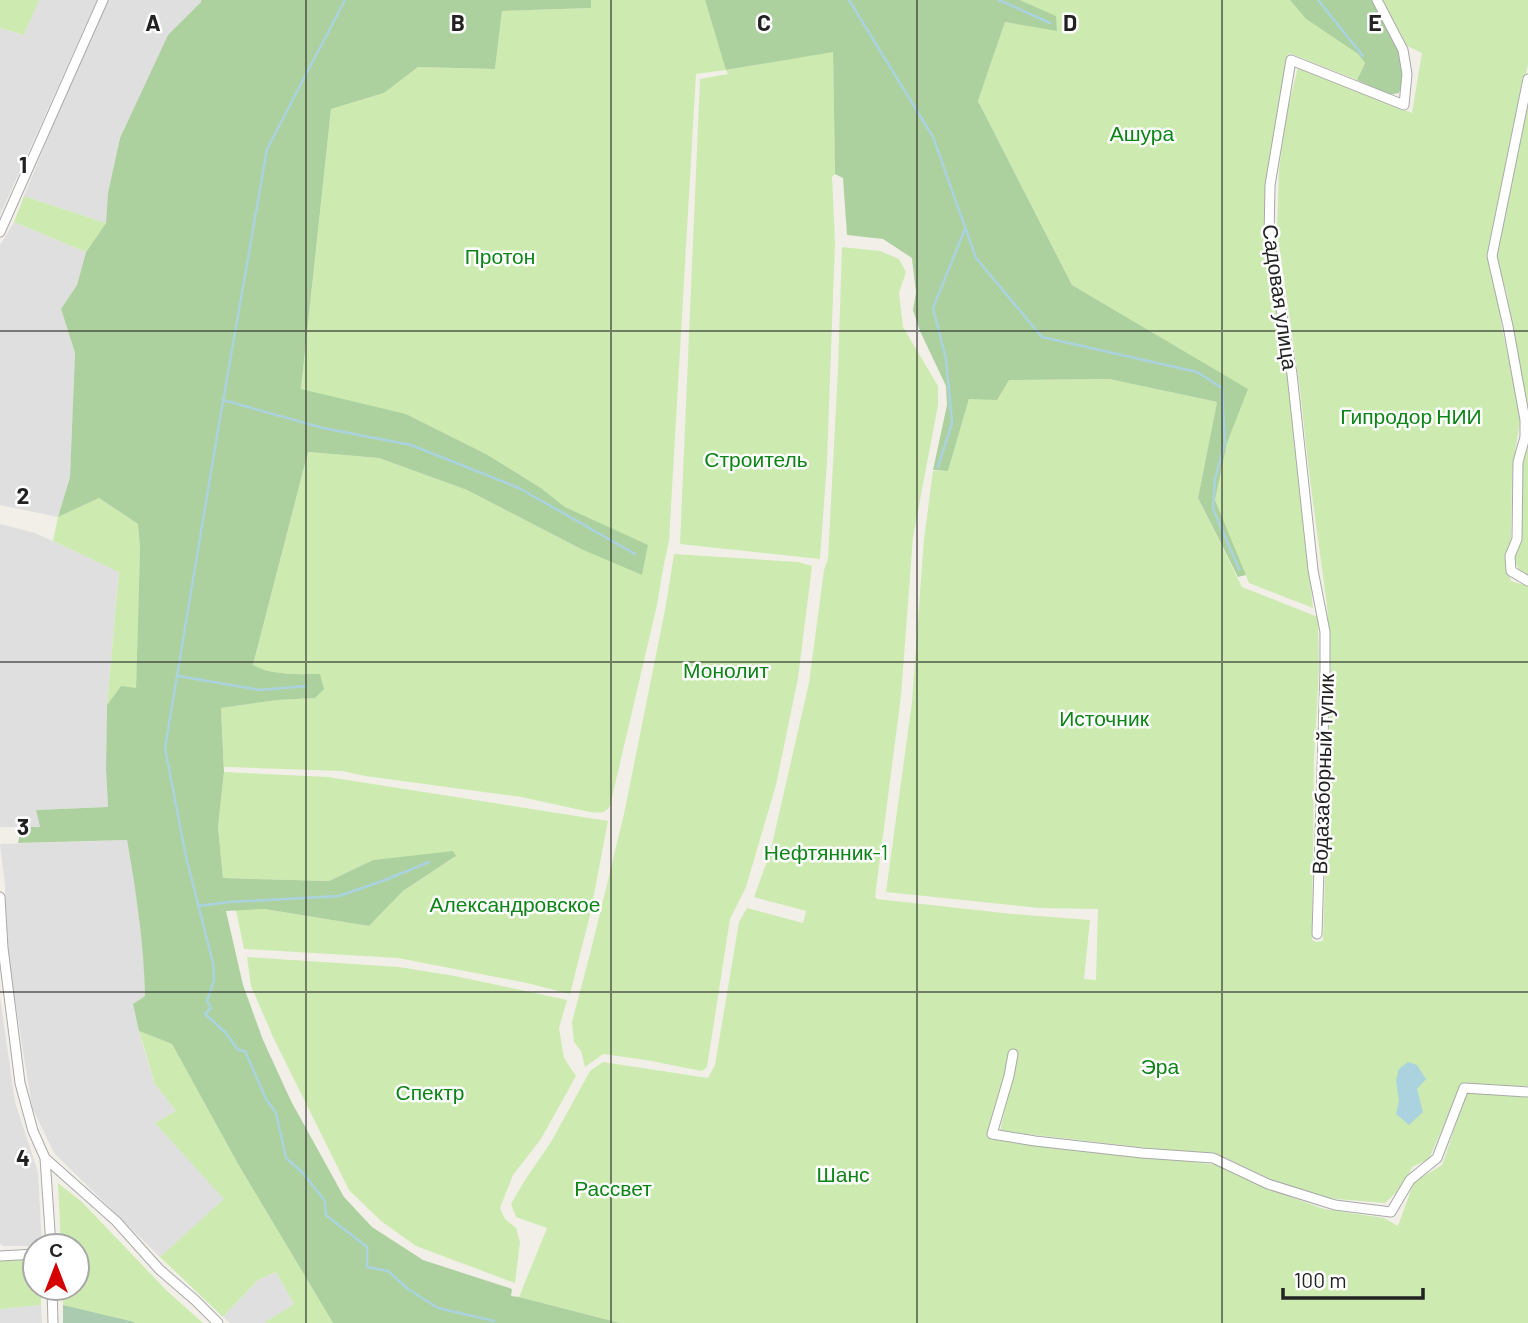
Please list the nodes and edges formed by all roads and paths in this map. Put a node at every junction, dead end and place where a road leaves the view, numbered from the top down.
1 (103, 0) edge
2 (1377, 0) edge
3 (1528, 79) edge
4 (0, 232) edge
5 (1528, 581) edge
6 (1322, 613) joint
7 (0, 897) edge
8 (1317, 934) dead end
9 (1013, 1054) dead end
10 (1528, 1092) edge
11 (45, 1158) junction
12 (50, 1232) edge
13 (21, 1254) edge
14 (1, 1255) edge
15 (52, 1302) edge
16 (53, 1323) edge
17 (218, 1323) edge

1 - 4 street
2 - 6 street, Садовая улица
3 - 5 street
6 - 8 street, Водазаборный тупик
7 - 11 street
9 - 10 street
11 - 12 street
11 - 17 street
13 - 14 street
15 - 16 street

